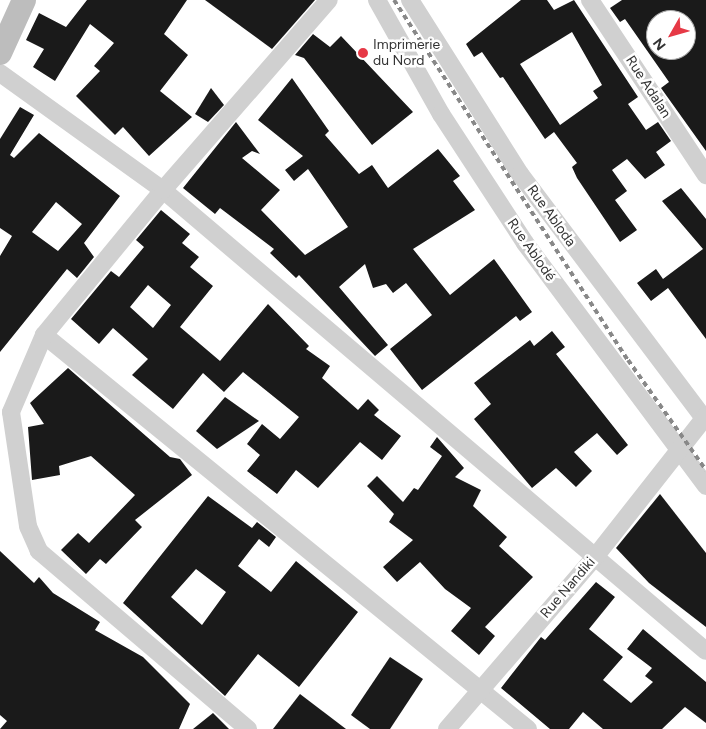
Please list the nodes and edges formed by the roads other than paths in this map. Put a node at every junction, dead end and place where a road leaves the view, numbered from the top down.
1 (24, 0) edge
2 (329, 0) edge
3 (377, 0) edge
4 (410, 0) edge
5 (590, 0) edge
6 (0, 53) edge
7 (0, 74) edge
8 (706, 175) edge
9 (163, 190) junction
10 (44, 335) junction
11 (705, 419) edge
12 (680, 448) junction
13 (706, 486) edge
14 (595, 557) junction
15 (706, 651) edge
16 (481, 690) junction
17 (248, 729) edge
18 (447, 729) edge
19 (528, 729) edge

1 - 6 main road
2 - 9 street
3 - 12 street, Rue Ablodé
4 - 11 street, Rue Abloda
5 - 8 street, Rue Adalan
7 - 9 street
9 - 10 street
9 - 14 street
10 - 16 street
10 - 17 street
11 - 12 street, Rue Nandiki
12 - 13 street, Rue Ablodé
12 - 14 street, Rue Nandiki
14 - 15 street
14 - 16 street, Rue Nandiki
16 - 18 street, Rue Nandiki
16 - 19 street

